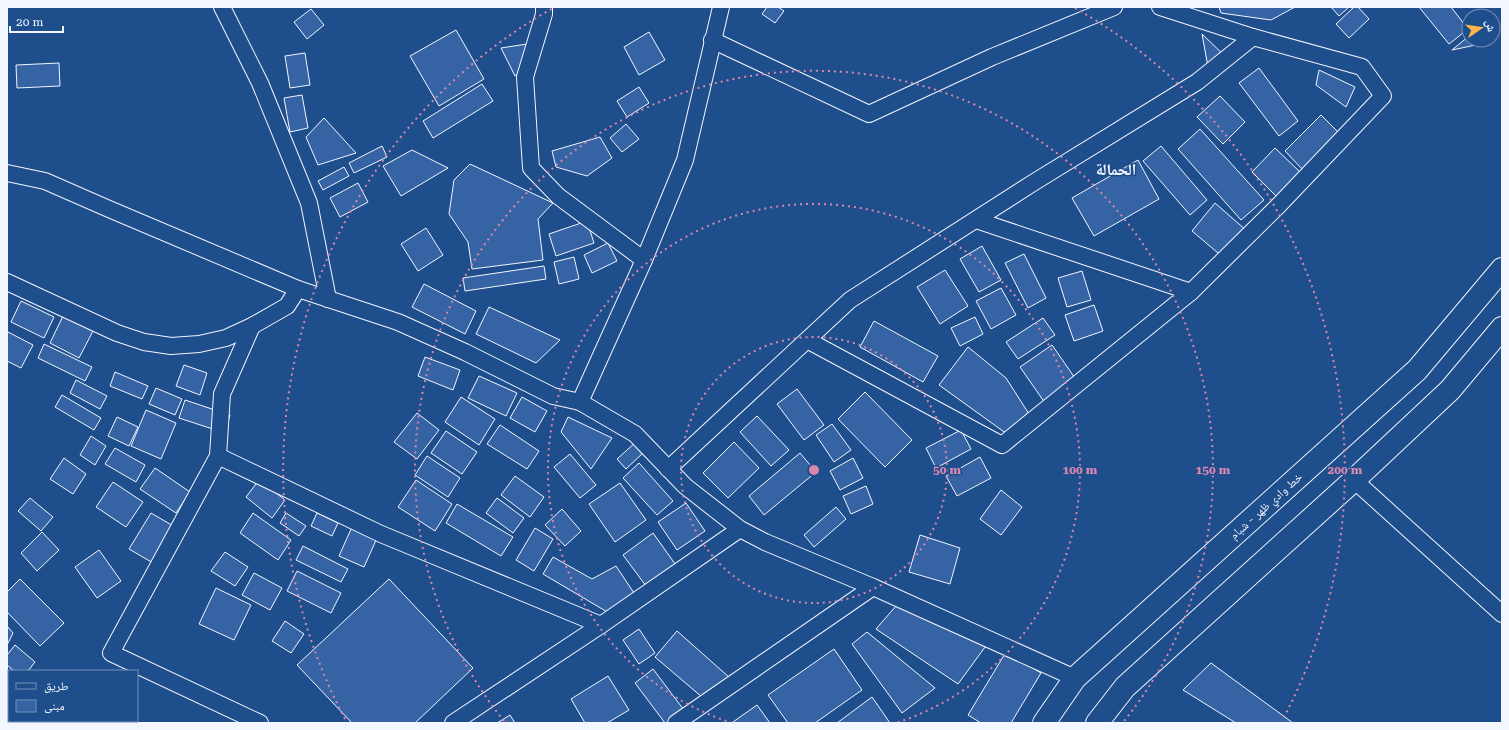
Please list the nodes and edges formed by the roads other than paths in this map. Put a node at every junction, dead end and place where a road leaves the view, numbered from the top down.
1 (222, 7) edge
2 (544, 7) edge
3 (720, 7) edge
4 (1114, 7) edge
5 (1160, 7) edge
6 (1253, 37) junction
7 (712, 40) junction
8 (7, 173) edge
9 (976, 220) junction
10 (644, 260) junction
11 (1502, 269) edge
12 (7, 282) edge
13 (298, 289) junction
14 (1191, 292) junction
15 (328, 299) junction
16 (252, 326) junction
17 (1502, 328) edge
18 (807, 340) junction
19 (580, 402) junction
20 (218, 456) junction
21 (668, 469) junction
22 (1354, 480) junction
23 (740, 530) junction
24 (873, 587) junction
25 (1502, 614) edge
26 (601, 625) junction
27 (1075, 678) junction
28 (260, 723) edge
29 (453, 723) edge
30 (676, 723) edge
31 (1044, 723) edge
32 (1097, 723) edge

1 - 15 street
2 - 10 street
3 - 7 street
4 - 7 street
5 - 6 street
6 - 9 street
6 - 14 street
7 - 10 street
8 - 13 street
9 - 14 street
9 - 18 street
10 - 19 street
11 - 27 main road, خط وادي ظهر - شبام
12 - 16 street
13 - 15 street
13 - 16 street
14 - 18 street
15 - 19 street
16 - 20 street
17 - 22 main road
18 - 21 street
19 - 21 street
20 - 26 street
20 - 28 street
21 - 23 street
22 - 25 street
22 - 32 main road
23 - 24 street
23 - 26 street
24 - 27 street
24 - 30 street
26 - 29 street
27 - 31 main road, خط وادي ظهر - شبام

